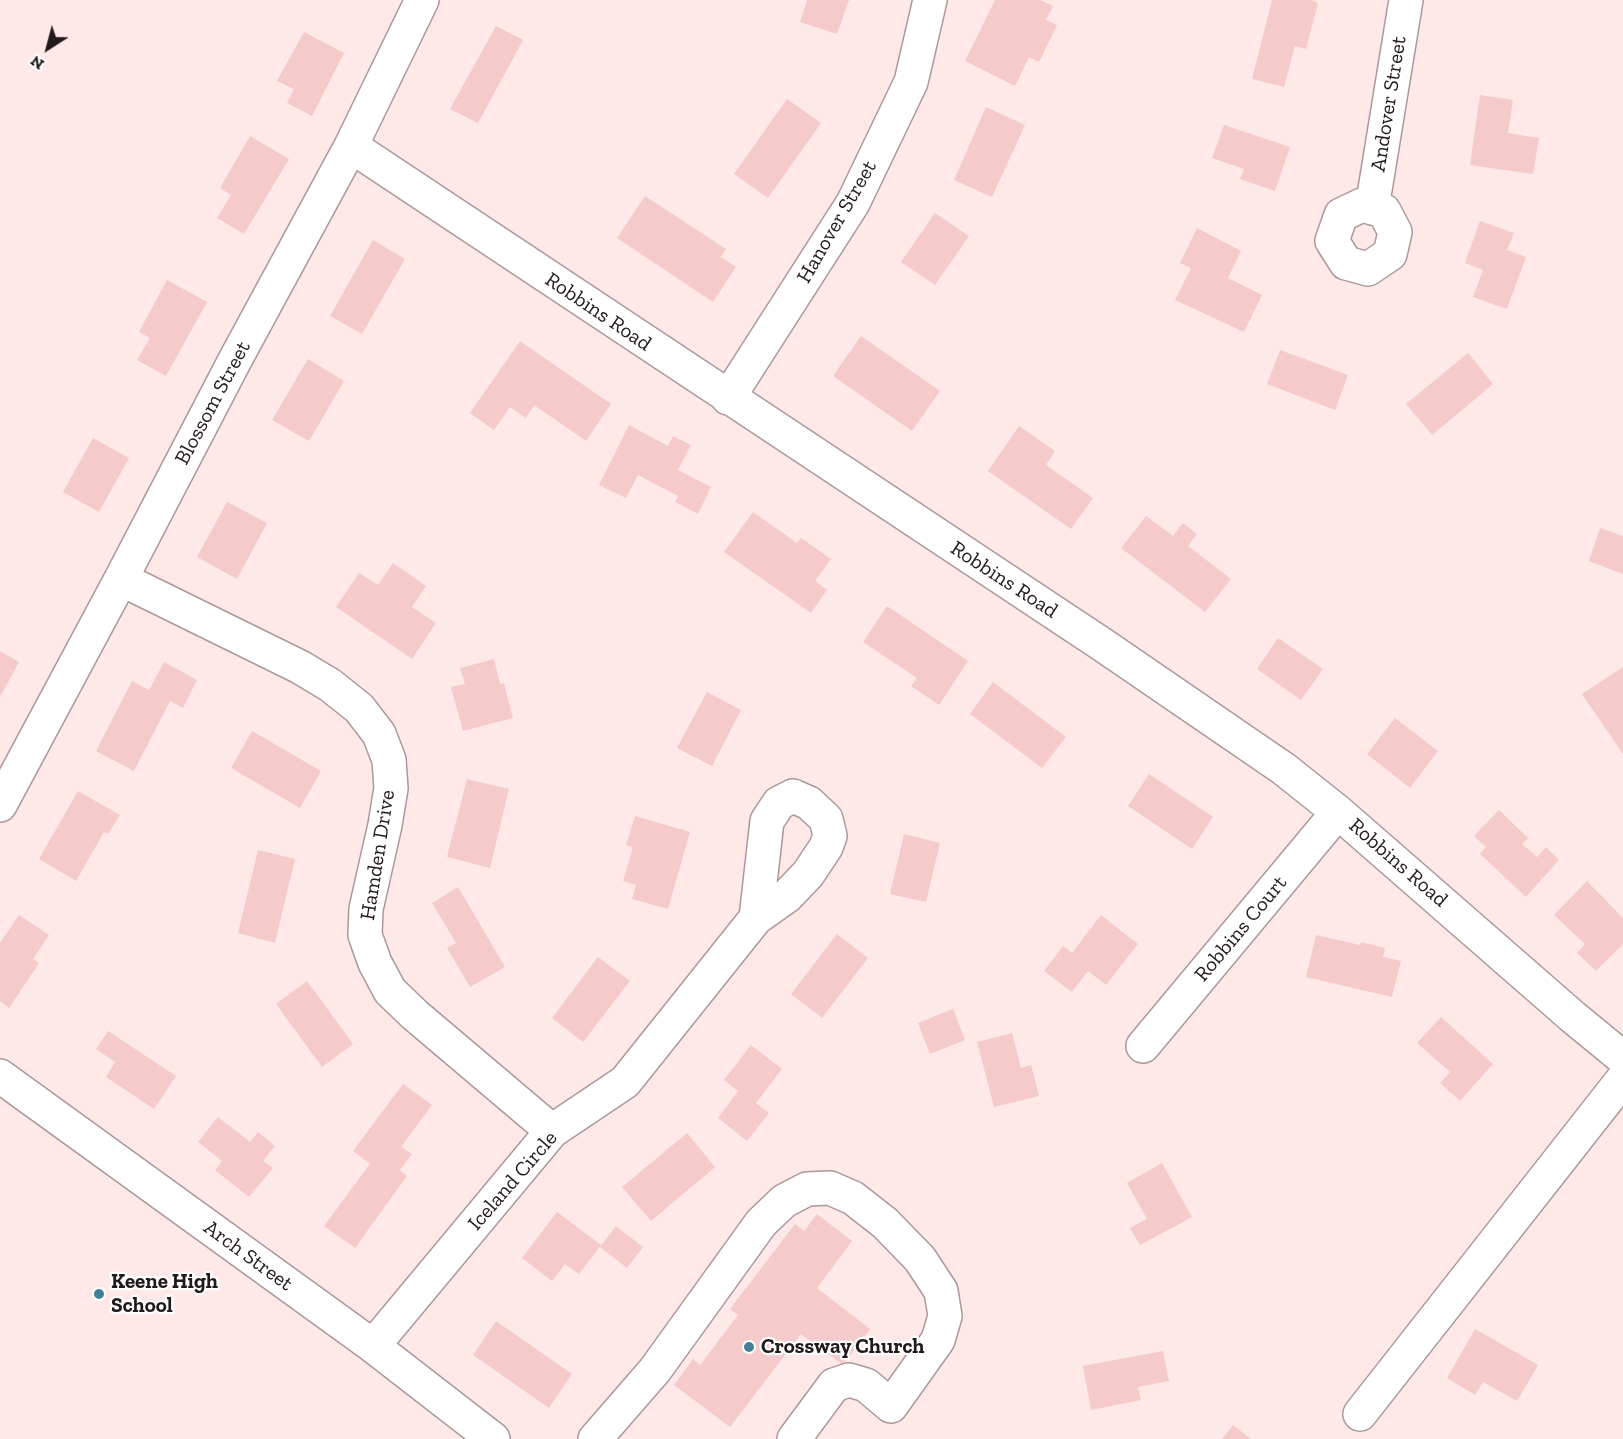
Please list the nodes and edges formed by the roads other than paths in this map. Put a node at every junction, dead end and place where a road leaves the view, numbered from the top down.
1 (422, 0) edge
2 (930, 0) edge
3 (1406, 0) edge
4 (351, 146) junction
5 (1372, 208) dead end
6 (728, 398) junction
7 (121, 579) junction
8 (0, 805) edge
9 (1338, 812) junction
10 (756, 918) dead end
11 (1143, 1046) dead end
12 (1623, 1058) edge
13 (0, 1076) edge
14 (1623, 1079) edge
15 (552, 1131) junction
16 (373, 1346) junction
17 (1360, 1414) dead end
18 (493, 1439) edge
19 (595, 1439) edge
20 (794, 1439) edge

1 - 4 street, Blossom Street
2 - 6 street, Hanover Street
3 - 5 street, Andover Street
4 - 6 street, Robbins Road
4 - 7 street, Blossom Street
6 - 9 street, Robbins Road
7 - 8 street, Blossom Street
7 - 15 street, Hamden Drive
9 - 11 street, Robbins Court
9 - 12 street, Robbins Road
10 - 15 street, Iceland Circle
13 - 16 street, Arch Street
14 - 17 street
15 - 16 street, Iceland Circle
16 - 18 street, Arch Street
19 - 20 street

